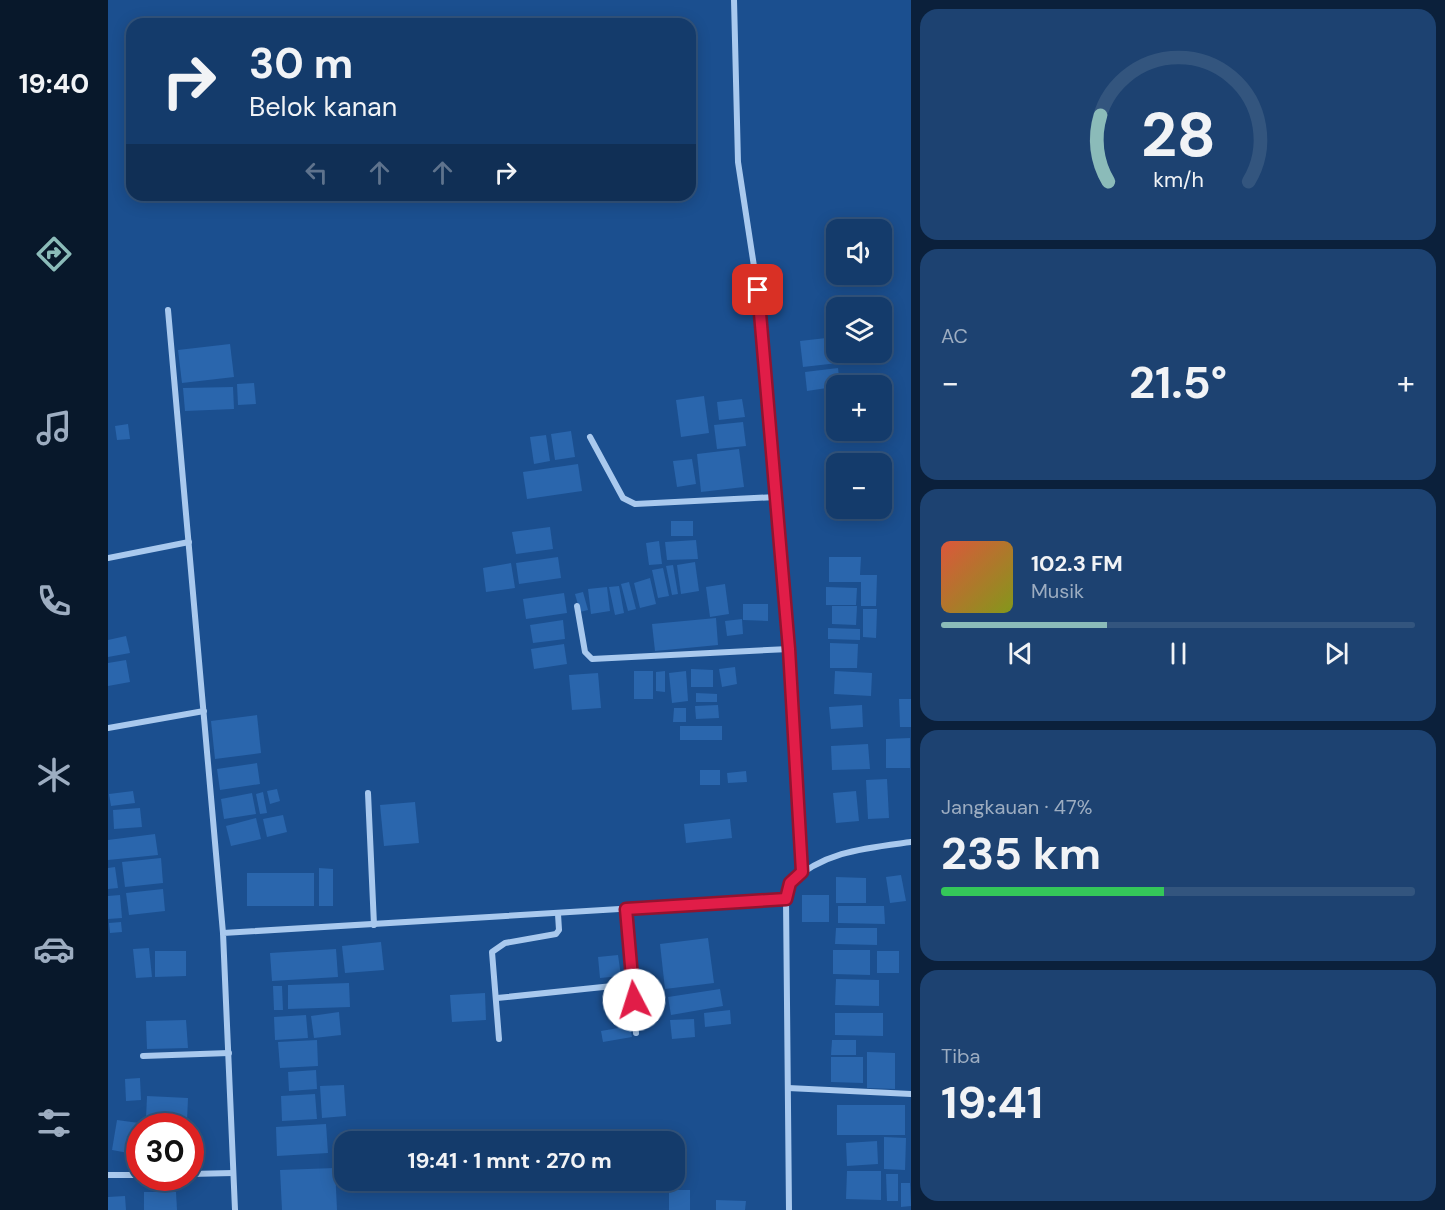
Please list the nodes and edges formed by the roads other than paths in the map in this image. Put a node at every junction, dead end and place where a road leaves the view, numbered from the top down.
1 (734, 0) edge
2 (168, 310) dead end
3 (590, 438) dead end
4 (776, 497) junction
5 (189, 542) junction
6 (108, 558) edge
7 (577, 606) dead end
8 (789, 649) junction
9 (204, 711) junction
10 (108, 728) edge
11 (368, 793) dead end
12 (911, 842) edge
13 (802, 872) junction
14 (786, 899) junction
15 (626, 909) junction
16 (558, 914) junction
17 (374, 924) junction
18 (223, 933) junction
19 (632, 984) junction
20 (497, 998) junction
21 (636, 1033) dead end
22 (499, 1039) dead end
23 (229, 1053) junction
24 (143, 1056) dead end
25 (788, 1088) junction
26 (911, 1094) edge
27 (233, 1173) junction
28 (126, 1174) edge
29 (204, 1174) edge
30 (108, 1175) edge
31 (235, 1210) edge
32 (789, 1210) edge

1 - 4 street
2 - 5 street
3 - 4 street
4 - 8 street
5 - 6 street
5 - 9 street
7 - 8 street
8 - 13 street
9 - 10 street
9 - 18 street
11 - 17 street
12 - 13 street
13 - 14 street
14 - 15 street
14 - 25 street
15 - 16 street
15 - 19 street
16 - 17 street
16 - 20 street
17 - 18 street
18 - 23 street
19 - 20 street
19 - 21 street
20 - 22 street
23 - 24 street
23 - 27 street
25 - 26 street
25 - 32 street
27 - 29 street
27 - 31 street
28 - 30 street

